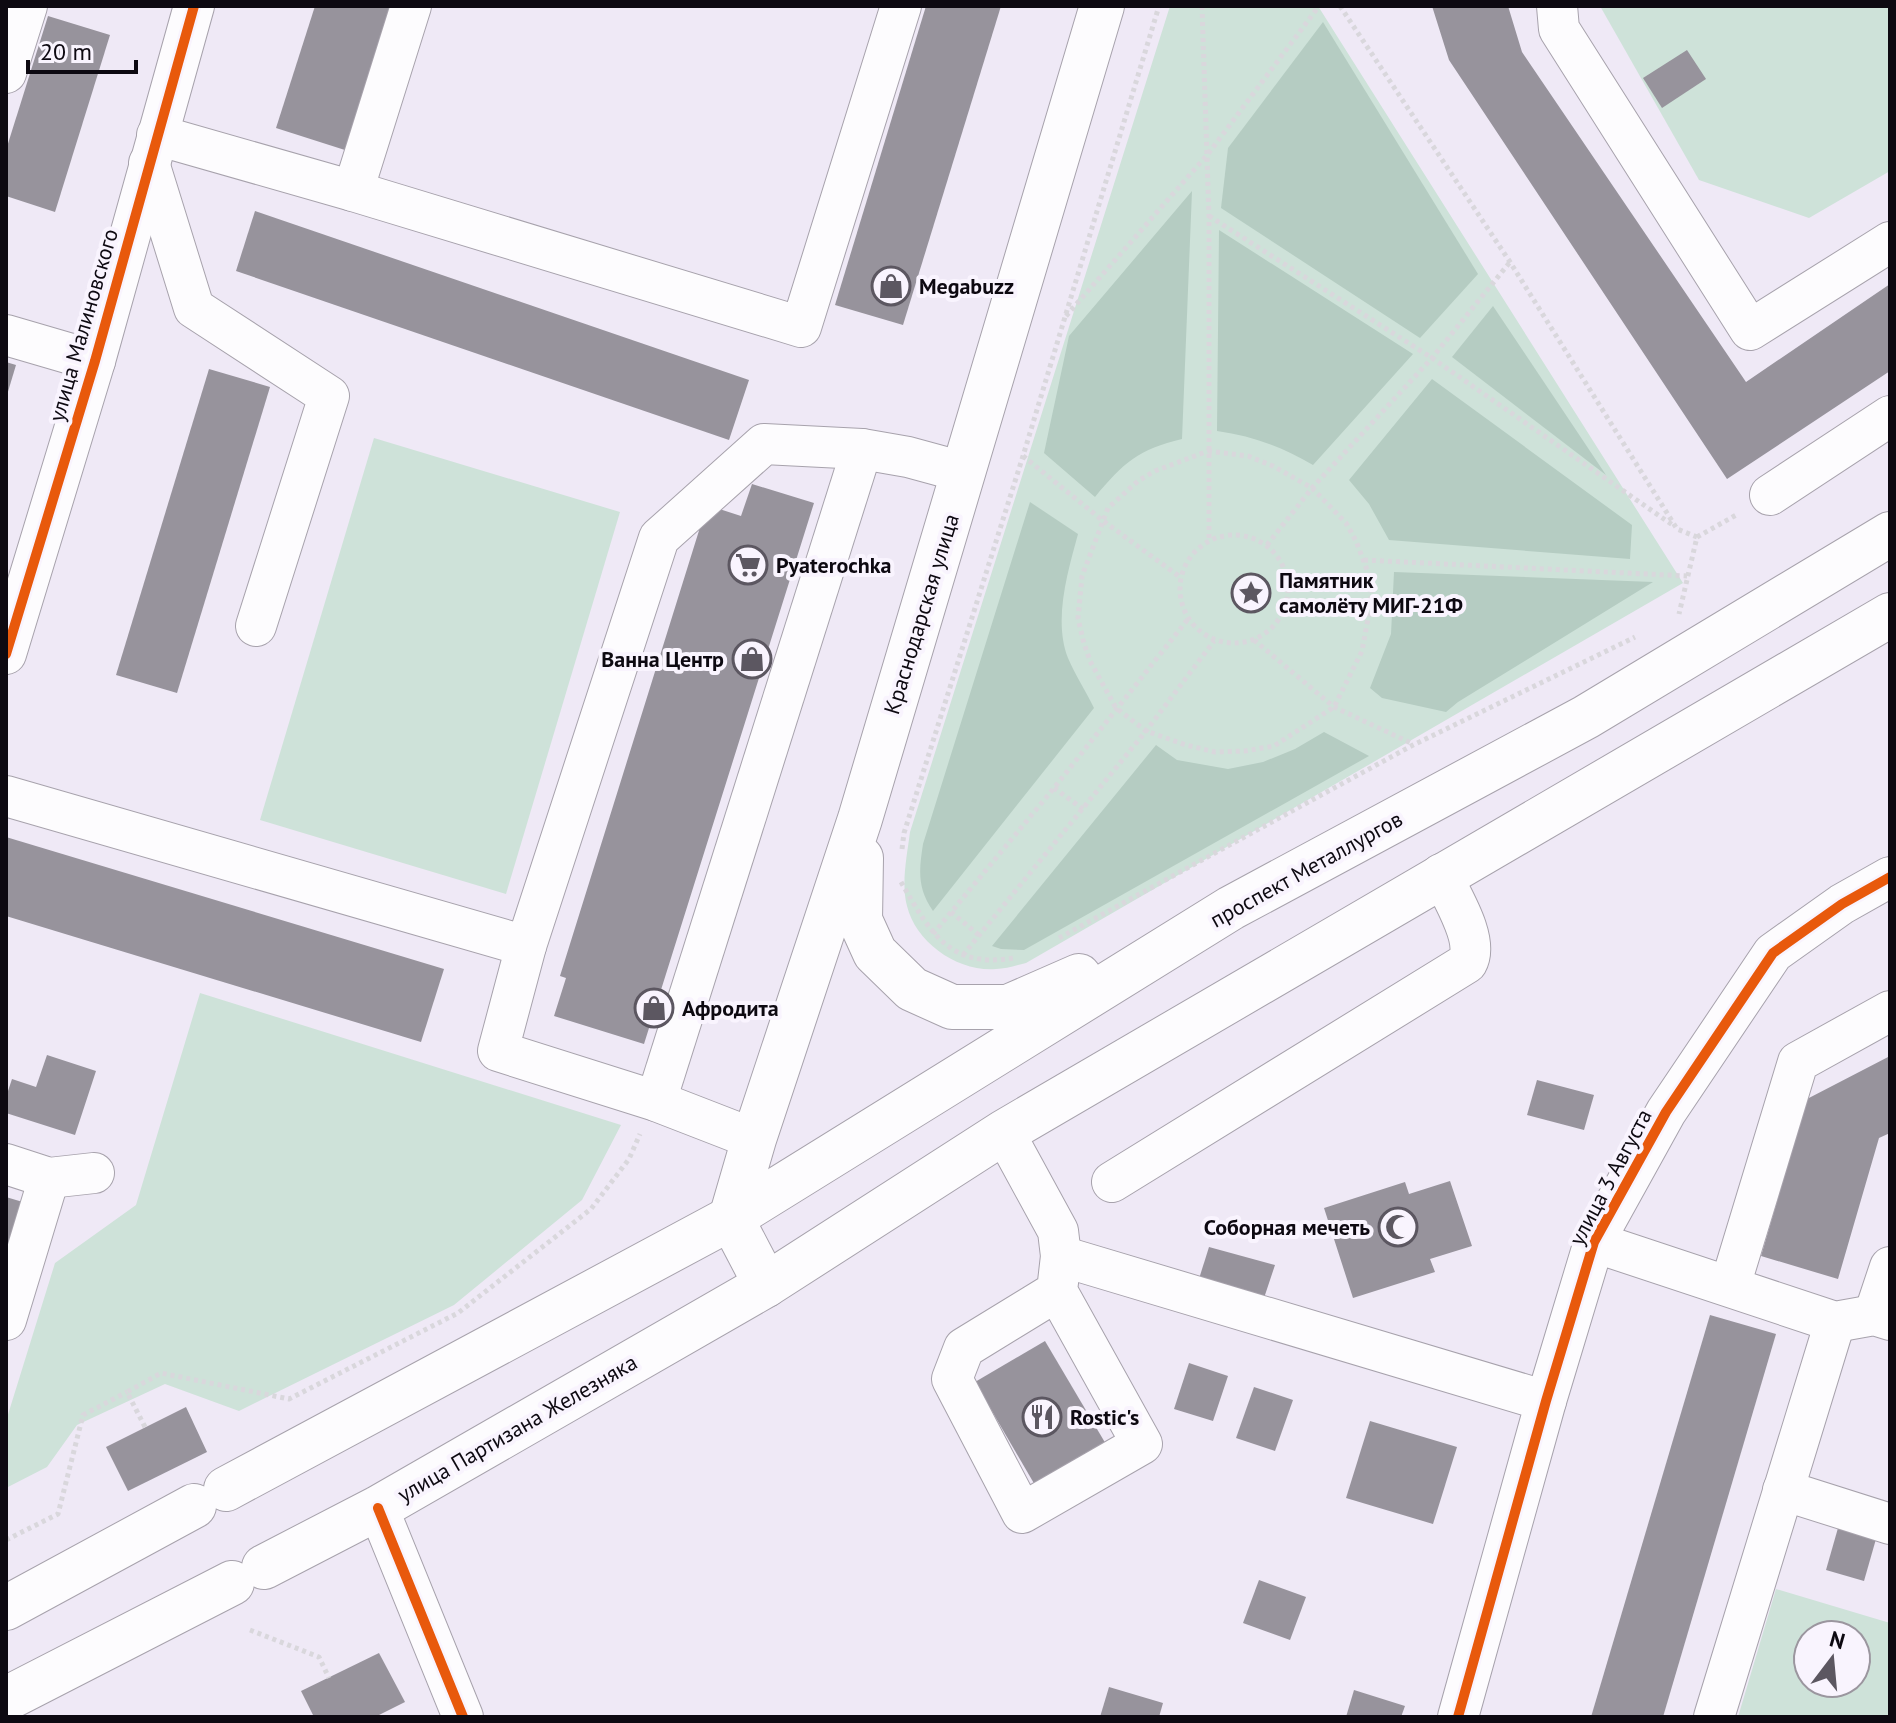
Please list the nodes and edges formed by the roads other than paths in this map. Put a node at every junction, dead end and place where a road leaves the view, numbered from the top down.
1 (27, 6) edge
2 (194, 6) edge
3 (411, 6) edge
4 (901, 6) edge
5 (1102, 6) edge
6 (1557, 6) edge
7 (6, 73) edge
8 (153, 149) junction
9 (353, 191) junction
10 (1890, 242) edge
11 (6, 335) edge
12 (95, 361) junction
13 (1890, 416) edge
14 (862, 449) junction
15 (963, 472) junction
16 (1770, 495) road end
17 (1890, 534) edge
18 (1890, 615) edge
19 (256, 626) dead end
20 (6, 654) edge
21 (6, 796) edge
22 (860, 819) junction
23 (1441, 874) junction
24 (1890, 877) edge
25 (1231, 908) junction
26 (526, 946) junction
27 (1890, 1011) edge
28 (656, 1101) junction
29 (1004, 1132) junction
30 (754, 1139) junction
31 (6, 1164) edge
32 (94, 1173) dead end
33 (49, 1178) junction
34 (1112, 1182) dead end
35 (731, 1218) junction
36 (1594, 1242) junction
37 (1890, 1267) edge
38 (1059, 1273) junction
39 (766, 1285) junction
40 (1730, 1286) junction
41 (1882, 1318) edge
42 (6, 1320) edge
43 (1835, 1322) junction
44 (1546, 1401) junction
45 (1783, 1490) junction
46 (378, 1508) junction
47 (1890, 1524) edge
48 (6, 1608) edge
49 (6, 1699) edge
50 (463, 1717) edge
51 (1458, 1717) edge
52 (1714, 1717) edge

1 - 7 street
2 - 8 street, улица Малиновского
3 - 9 street
4 - 9 street
5 - 15 main road, Краснодарская улица
6 - 10 street
8 - 9 street
8 - 12 street, улица Малиновского
8 - 19 street
11 - 12 street
12 - 20 street, улица Малиновского
13 - 16 street
14 - 15 street
14 - 26 street
14 - 28 street
15 - 22 main road, Краснодарская улица
17 - 25 main road, проспект Металлургов
18 - 23 main road
21 - 26 street
22 - 25 main road
22 - 30 main road, Краснодарская улица
23 - 29 main road
23 - 34 street
24 - 36 street, улица 3 Августа
25 - 35 main road, проспект Металлургов
26 - 28 street
27 - 40 street
28 - 30 street
29 - 38 street
29 - 39 main road
30 - 35 main road, Краснодарская улица
31 - 33 street
32 - 33 street
33 - 42 street
35 - 39 main road
35 - 48 main road
36 - 40 street
36 - 44 street, улица 3 Августа
37 - 41 street
38 - 38 street
38 - 44 street
39 - 46 main road, улица Партизана Железняка
40 - 43 street
41 - 43 street
43 - 45 street
44 - 51 street, улица 3 Августа
45 - 47 street
45 - 52 street
46 - 49 main road, улица Партизана Железняка
46 - 50 street

